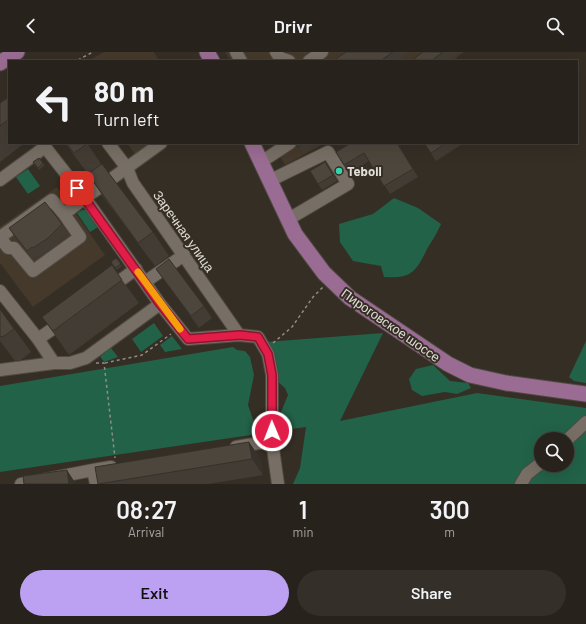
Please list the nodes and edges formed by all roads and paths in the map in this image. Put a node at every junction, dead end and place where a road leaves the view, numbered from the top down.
1 (17, 52) edge
2 (93, 52) edge
3 (322, 52) edge
4 (78, 60) edge
5 (310, 60) edge
6 (0, 63) edge
7 (109, 144) edge
8 (160, 144) edge
9 (252, 144) edge
10 (288, 144) edge
11 (261, 162) junction
12 (126, 168) junction
13 (0, 180) edge
14 (269, 180) junction
15 (84, 198) junction
16 (64, 214) junction
17 (288, 220) junction
18 (184, 255) junction
19 (136, 269) junction
20 (330, 280) junction
21 (145, 282) junction
22 (0, 291) edge
23 (99, 296) edge
24 (160, 304) junction
25 (74, 313) edge
26 (179, 328) junction
27 (240, 335) junction
28 (38, 339) junction
29 (265, 350) junction
30 (76, 361) junction
31 (54, 363) junction
32 (104, 363) junction
33 (0, 369) edge
34 (586, 394) edge
35 (586, 422) edge
36 (574, 433) edge
37 (272, 441) junction
38 (224, 449) edge
39 (119, 465) joint
40 (534, 468) edge
41 (93, 470) junction
42 (21, 484) edge
43 (96, 484) edge
44 (278, 484) edge
45 (521, 484) edge

1 - 6 main road
2 - 4 path
3 - 5 street
7 - 12 street, Заречная улица
8 - 12 street
9 - 11 main road, Пироговское шоссе
10 - 11 street
11 - 14 main road, Пироговское шоссе
12 - 15 street
12 - 18 street, Заречная улица
13 - 15 street
14 - 17 main road, Пироговское шоссе
14 - 17 street
15 - 16 street
15 - 19 street
16 - 16 street
17 - 20 main road, Пироговское шоссе
18 - 21 street
18 - 27 street, Заречная улица
19 - 21 street
19 - 23 street
20 - 29 path
20 - 34 main road, Пироговское шоссе
21 - 24 street
22 - 28 street
24 - 26 street
24 - 30 street
25 - 28 street
26 - 27 street
26 - 32 path
27 - 29 street
28 - 31 street
29 - 37 street
30 - 31 street
30 - 32 path
31 - 33 street
32 - 39 path
35 - 36 street
37 - 38 street
37 - 44 street
39 - 41 street
40 - 45 street
41 - 42 street
41 - 43 street

